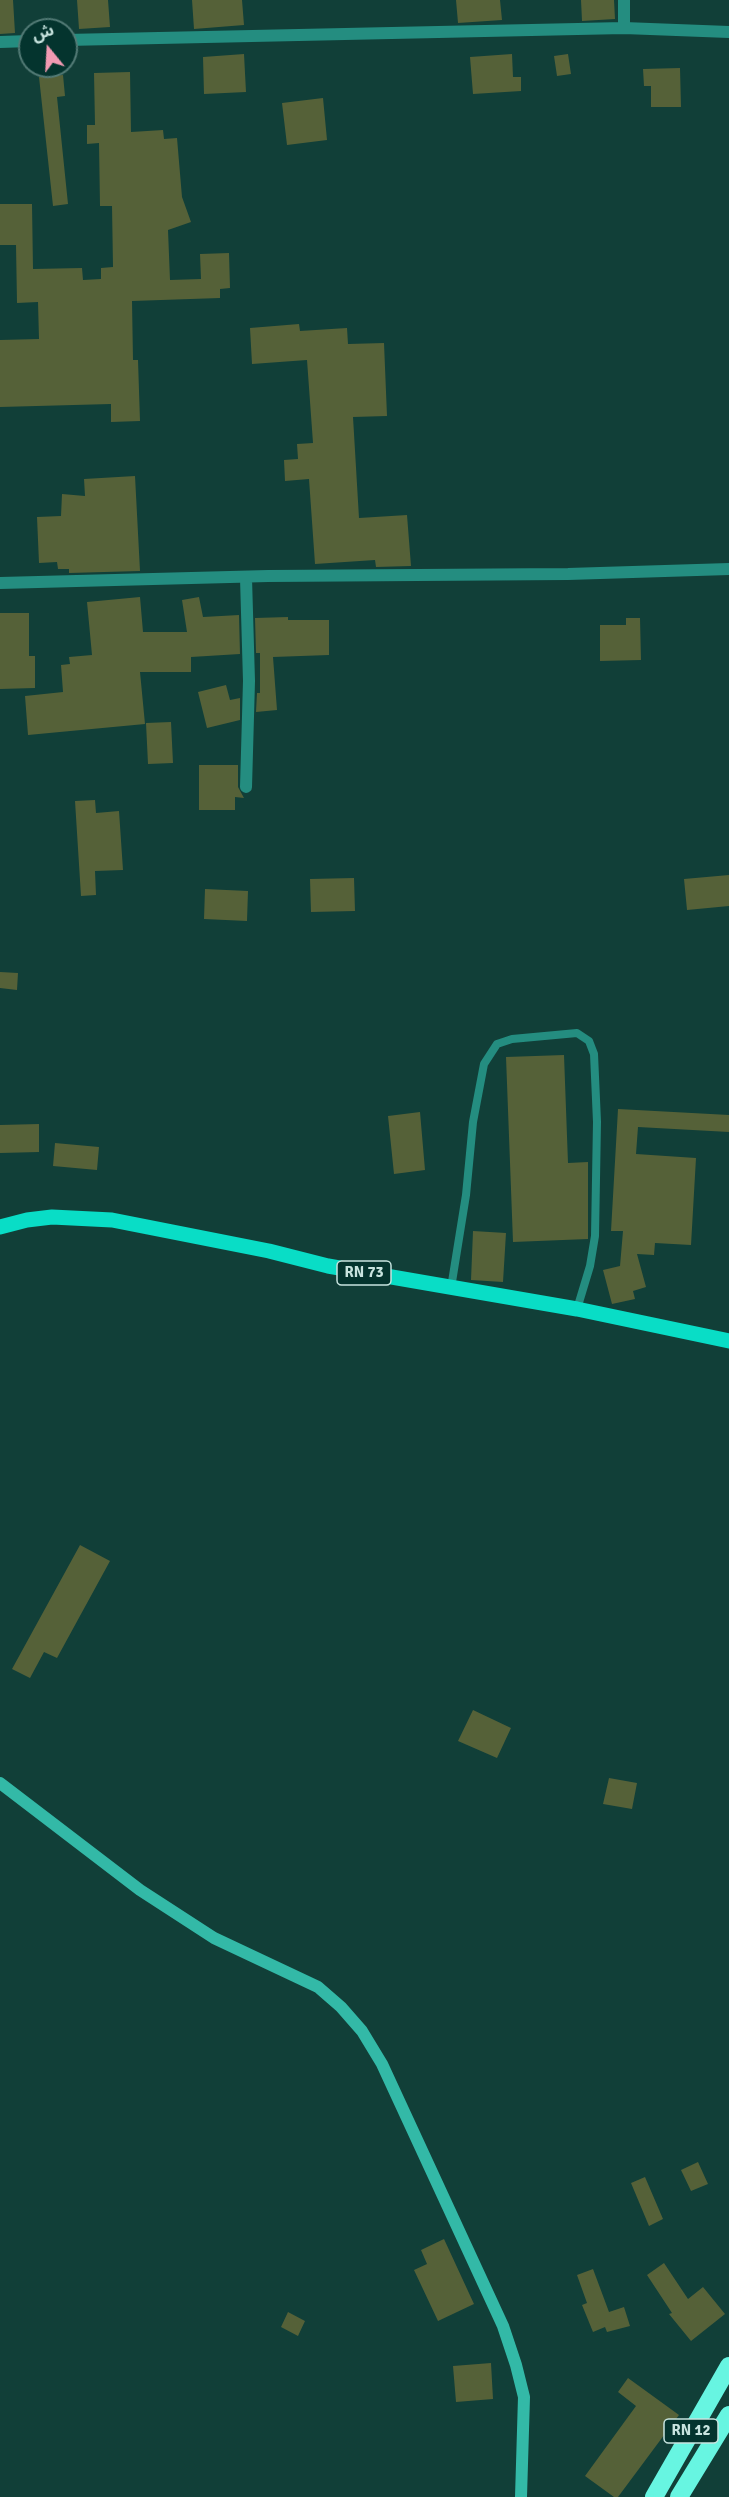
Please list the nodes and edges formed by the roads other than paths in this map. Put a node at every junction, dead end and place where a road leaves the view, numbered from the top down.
1 (624, 0) edge
2 (624, 28) junction
3 (729, 32) edge
4 (78, 40) edge
5 (18, 41) edge
6 (0, 42) edge
7 (729, 569) edge
8 (246, 578) junction
9 (0, 583) edge
10 (246, 787) dead end
11 (0, 1227) edge
12 (451, 1288) junction
13 (577, 1309) junction
14 (729, 1341) edge
15 (0, 1784) edge
16 (729, 2366) edge
17 (729, 2415) edge
18 (521, 2497) edge
19 (654, 2497) edge
20 (679, 2497) edge

1 - 2 street
2 - 3 street
2 - 4 street
5 - 6 street
7 - 8 street
8 - 9 street
8 - 10 street
11 - 12 main road, RN 73
12 - 13 main road, RN 73
12 - 13 lane
13 - 14 main road, RN 73
15 - 18 main road
16 - 19 highway, RN 12
17 - 20 highway, RN 12

